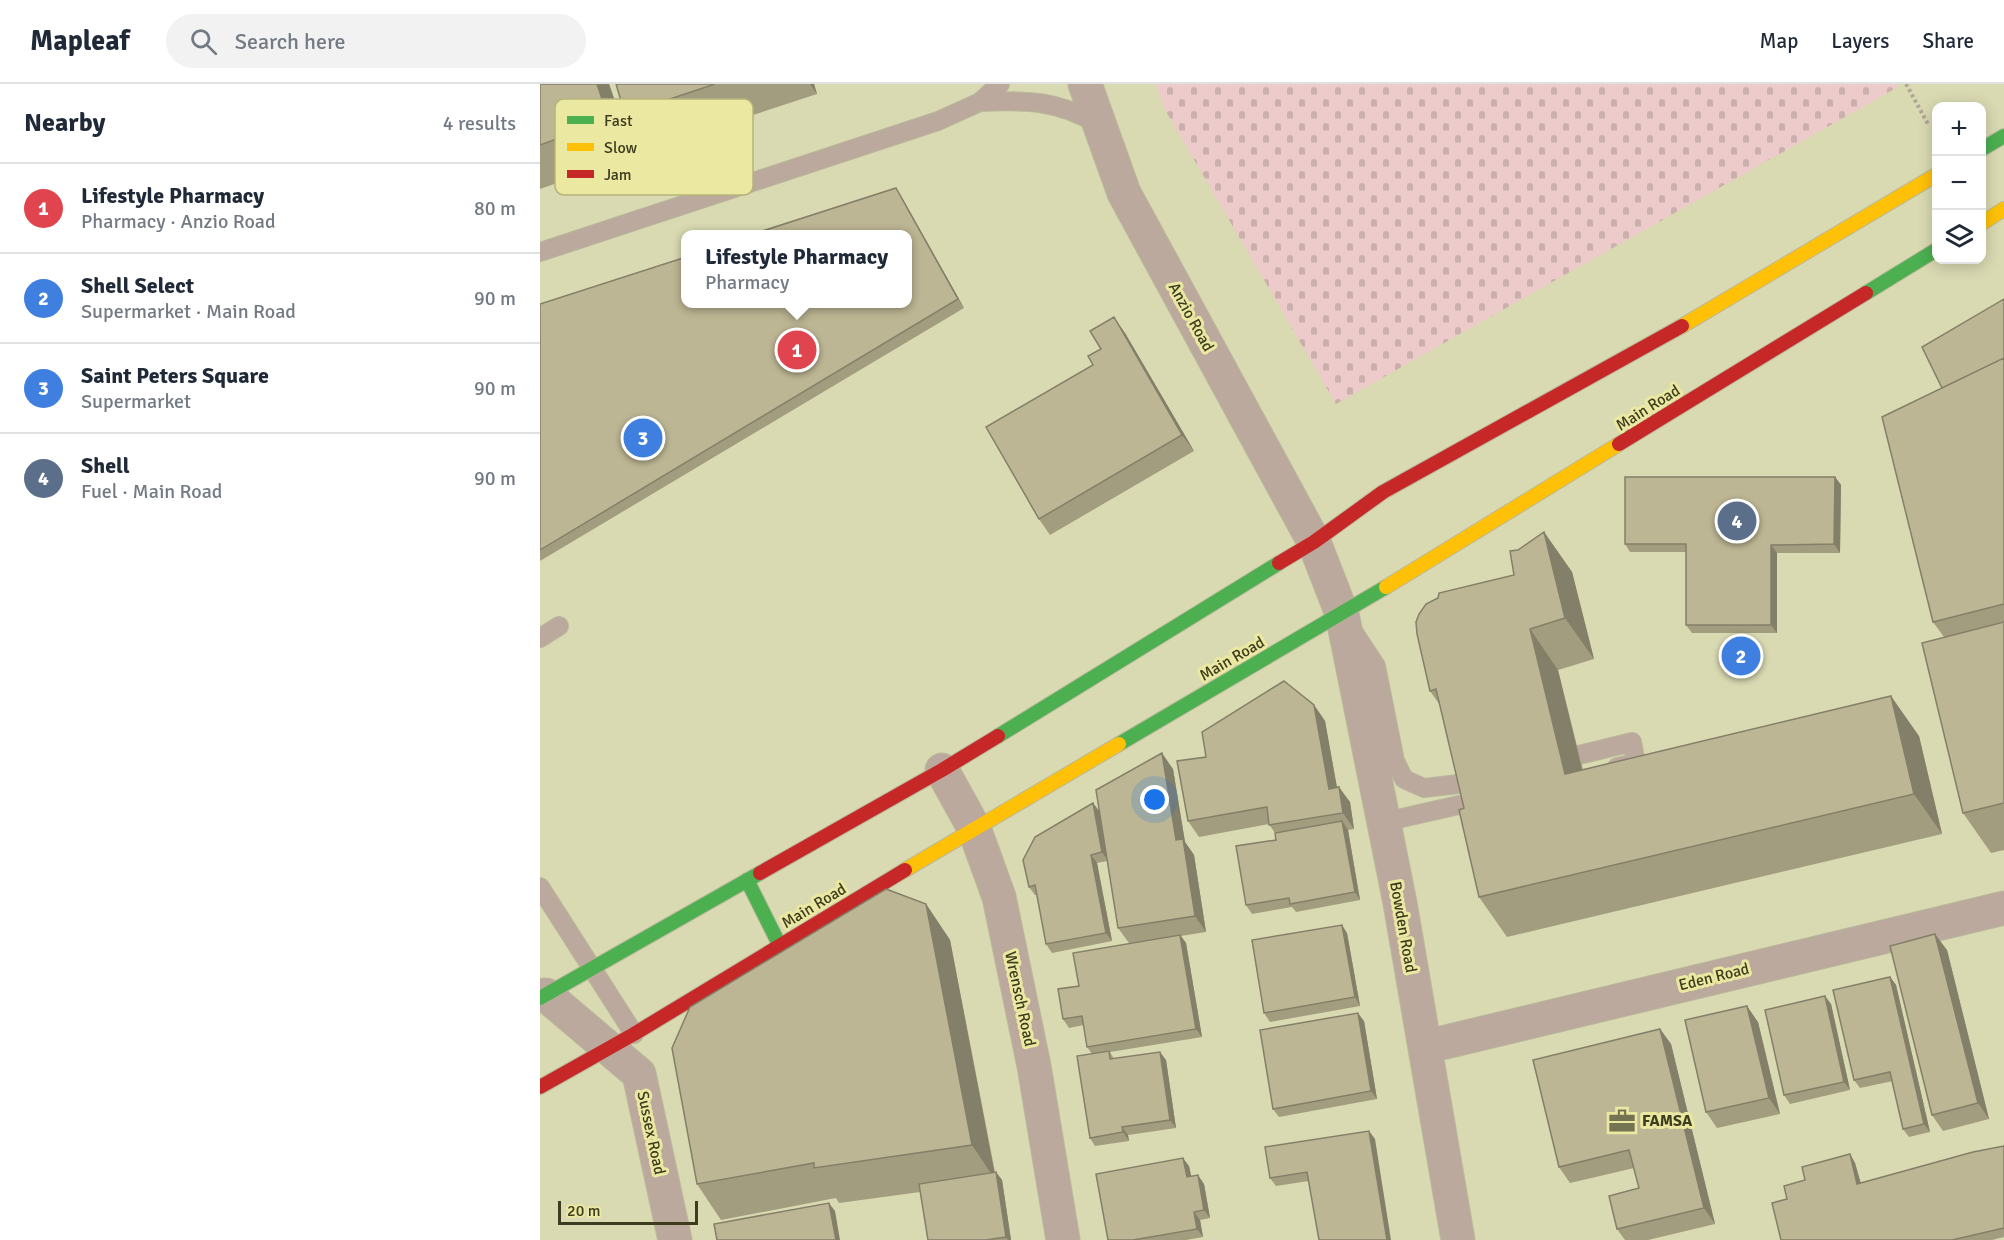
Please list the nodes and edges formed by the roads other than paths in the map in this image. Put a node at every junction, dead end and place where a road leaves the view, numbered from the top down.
1 (1000, 84) edge
2 (1085, 84) edge
3 (980, 102) junction
4 (1100, 125) junction
5 (2004, 136) edge
6 (1986, 147) edge
7 (1932, 178) edge
8 (753, 182) edge
9 (713, 195) edge
10 (2004, 209) edge
11 (1986, 220) edge
12 (540, 252) edge
13 (1932, 252) edge
14 (1314, 542) junction
15 (1342, 614) junction
16 (559, 627) dead end
17 (540, 638) edge
18 (1579, 755) dead end
19 (942, 770) junction
20 (1605, 770) edge
21 (1476, 782) edge
22 (1481, 800) edge
23 (1384, 822) junction
24 (974, 828) junction
25 (747, 880) junction
26 (540, 887) edge
27 (2004, 908) edge
28 (780, 946) junction
29 (592, 969) junction
30 (542, 994) edge
31 (621, 1041) junction
32 (1425, 1047) junction
33 (540, 1087) edge
34 (675, 1240) edge
35 (1063, 1240) edge
36 (1458, 1240) edge

1 - 3 lane
2 - 4 street, Anzio Road
3 - 4 lane
3 - 8 lane
4 - 14 street, Anzio Road
5 - 6 main road
7 - 14 main road
9 - 12 lane
10 - 11 main road
13 - 15 main road, Main Road
14 - 15 street, Anzio Road
14 - 19 main road
15 - 21 lane
15 - 23 street, Bowden Road
15 - 24 main road, Main Road
16 - 17 lane
18 - 20 lane
19 - 24 street, Wrensch Road
19 - 25 main road
22 - 23 lane
23 - 32 street, Bowden Road
24 - 28 main road, Main Road
24 - 35 street, Wrensch Road
25 - 28 main road
25 - 29 main road
26 - 29 lane
27 - 32 street, Eden Road
28 - 31 main road, Main Road
29 - 30 main road
29 - 31 lane
30 - 31 street, Sussex Road
31 - 33 main road, Main Road
31 - 34 street, Sussex Road
32 - 36 street, Bowden Road

